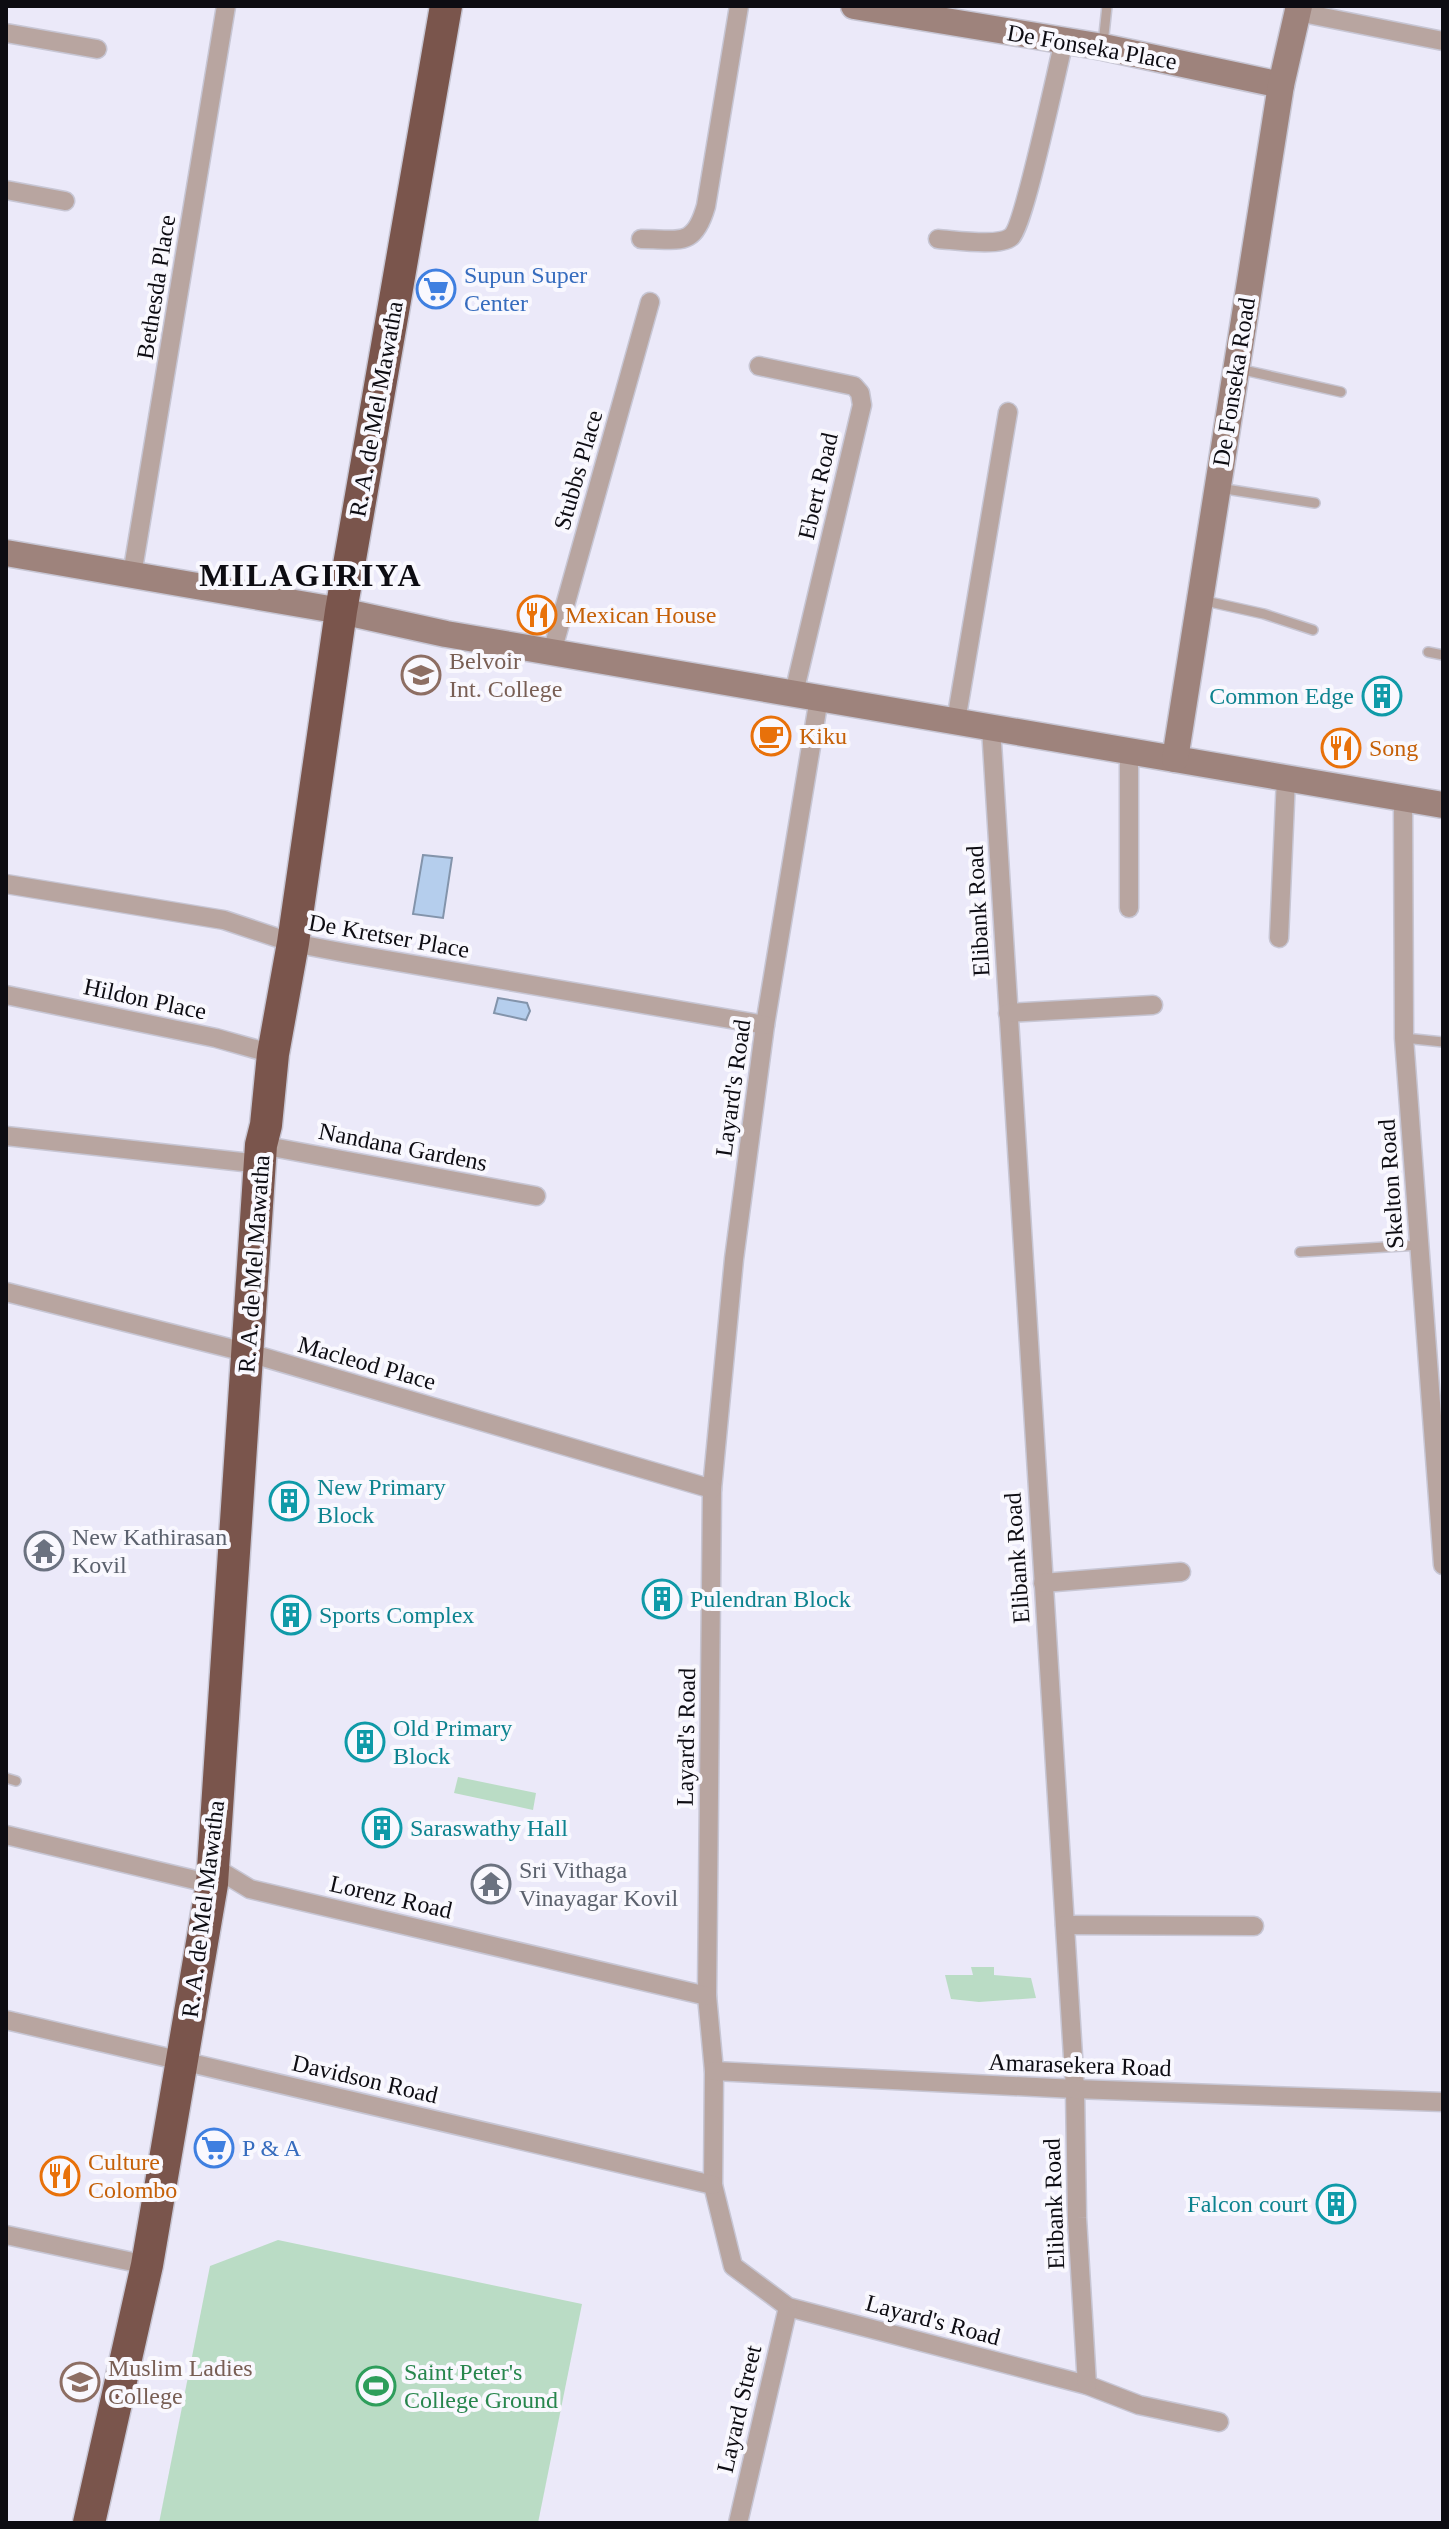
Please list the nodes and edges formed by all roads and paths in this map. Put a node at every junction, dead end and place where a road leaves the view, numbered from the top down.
1 (226, 6) edge
2 (446, 6) edge
3 (739, 6) edge
4 (854, 6) edge
5 (1107, 6) edge
6 (1298, 9) edge
7 (6, 33) edge
8 (1064, 41) junction
9 (1443, 41) edge
10 (1103, 47) junction
11 (97, 49) dead end
12 (1281, 85) junction
13 (6, 190) edge
14 (65, 201) dead end
15 (641, 239) dead end
16 (938, 239) dead end
17 (650, 302) dead end
18 (759, 366) dead end
19 (1236, 368) junction
20 (1341, 392) dead end
21 (1008, 412) dead end
22 (1218, 488) junction
23 (1315, 503) dead end
24 (6, 553) edge
25 (132, 575) junction
26 (1200, 599) junction
27 (341, 611) junction
28 (1313, 630) dead end
29 (552, 652) junction
30 (1428, 652) dead end
31 (1443, 655) edge
32 (807, 695) junction
33 (956, 721) junction
34 (991, 727) junction
35 (1129, 751) junction
36 (1175, 759) junction
37 (1286, 778) junction
38 (1403, 799) junction
39 (1443, 805) edge
40 (6, 884) edge
41 (1129, 908) dead end
42 (1279, 938) dead end
43 (293, 943) junction
44 (6, 995) edge
45 (1153, 1005) dead end
46 (1008, 1013) junction
47 (765, 1025) junction
48 (1404, 1038) junction
49 (1443, 1042) edge
50 (273, 1054) junction
51 (6, 1136) edge
52 (261, 1155) junction
53 (536, 1196) dead end
54 (1420, 1245) junction
55 (1300, 1252) dead end
56 (6, 1292) edge
57 (249, 1353) junction
58 (712, 1489) junction
59 (1443, 1565) edge
60 (1181, 1572) dead end
61 (1043, 1583) junction
62 (6, 1835) edge
63 (211, 1885) junction
64 (250, 1889) junction
65 (1065, 1925) junction
66 (1254, 1926) dead end
67 (707, 1996) junction
68 (6, 2020) edge
69 (183, 2061) junction
70 (714, 2071) junction
71 (1075, 2089) junction
72 (1443, 2102) edge
73 (713, 2185) junction
74 (6, 2235) edge
75 (147, 2265) junction
76 (788, 2307) junction
77 (1087, 2385) junction
78 (1219, 2422) dead end
79 (89, 2523) edge
80 (738, 2523) edge

1 - 25 street, Bethesda Place
2 - 27 highway, R. A. de Mel Mawatha
3 - 15 street
4 - 8 main road, De Fonseka Place
5 - 10 lane
6 - 9 street
6 - 12 main road, De Fonseka Road
7 - 11 street
8 - 10 main road, De Fonseka Place
8 - 16 street
10 - 12 main road, De Fonseka Place
12 - 19 main road, De Fonseka Road
13 - 14 street
17 - 29 street, Stubbs Place
18 - 32 street, Ebert Road
19 - 20 lane
19 - 22 main road, De Fonseka Road
21 - 33 street
22 - 23 lane
22 - 26 main road, De Fonseka Road
24 - 25 main road
25 - 27 main road
26 - 28 lane
26 - 36 main road, De Fonseka Road
27 - 29 main road
27 - 43 highway, R. A. de Mel Mawatha
29 - 32 main road
30 - 31 lane
32 - 33 main road
32 - 47 street, Layard's Road
33 - 34 main road
34 - 35 main road
34 - 46 street, Elibank Road
35 - 36 main road
35 - 41 street
36 - 37 main road
37 - 38 main road
37 - 42 street
38 - 39 main road
38 - 48 street, Skelton Road
40 - 43 street, De Kretser Place
43 - 47 street, De Kretser Place
43 - 50 highway, R. A. de Mel Mawatha
44 - 50 street, Hildon Place
45 - 46 street
46 - 61 street, Elibank Road
47 - 58 street, Layard's Road
48 - 49 lane
48 - 54 street, Skelton Road
50 - 52 highway, R. A. de Mel Mawatha
51 - 52 street, Nandana Gardens
52 - 53 street, Nandana Gardens
52 - 57 highway, R. A. de Mel Mawatha
54 - 55 lane
54 - 59 street, Skelton Road
56 - 57 street, Macleod Place
57 - 58 street, Macleod Place
57 - 63 highway, R. A. de Mel Mawatha
58 - 67 street, Layard's Road
60 - 61 street
61 - 65 street, Elibank Road
62 - 63 street, Lorenz Road
63 - 64 street, Lorenz Road
63 - 64 street
63 - 69 highway, R. A. de Mel Mawatha
64 - 67 street, Lorenz Road
65 - 66 street
65 - 71 street, Elibank Road
67 - 70 street, Layard's Road
68 - 69 street, Davidson Road
69 - 73 street, Davidson Road
69 - 75 highway, R. A. de Mel Mawatha
70 - 71 street, Amarasekera Road
70 - 73 street, Layard's Road
71 - 72 street, Amarasekera Road
71 - 77 street, Elibank Road
73 - 76 street, Layard's Road
74 - 75 street
75 - 79 highway, R. A. de Mel Mawatha
76 - 77 street, Layard's Road
76 - 80 street, Layard Street
77 - 78 street, Layard's Road

